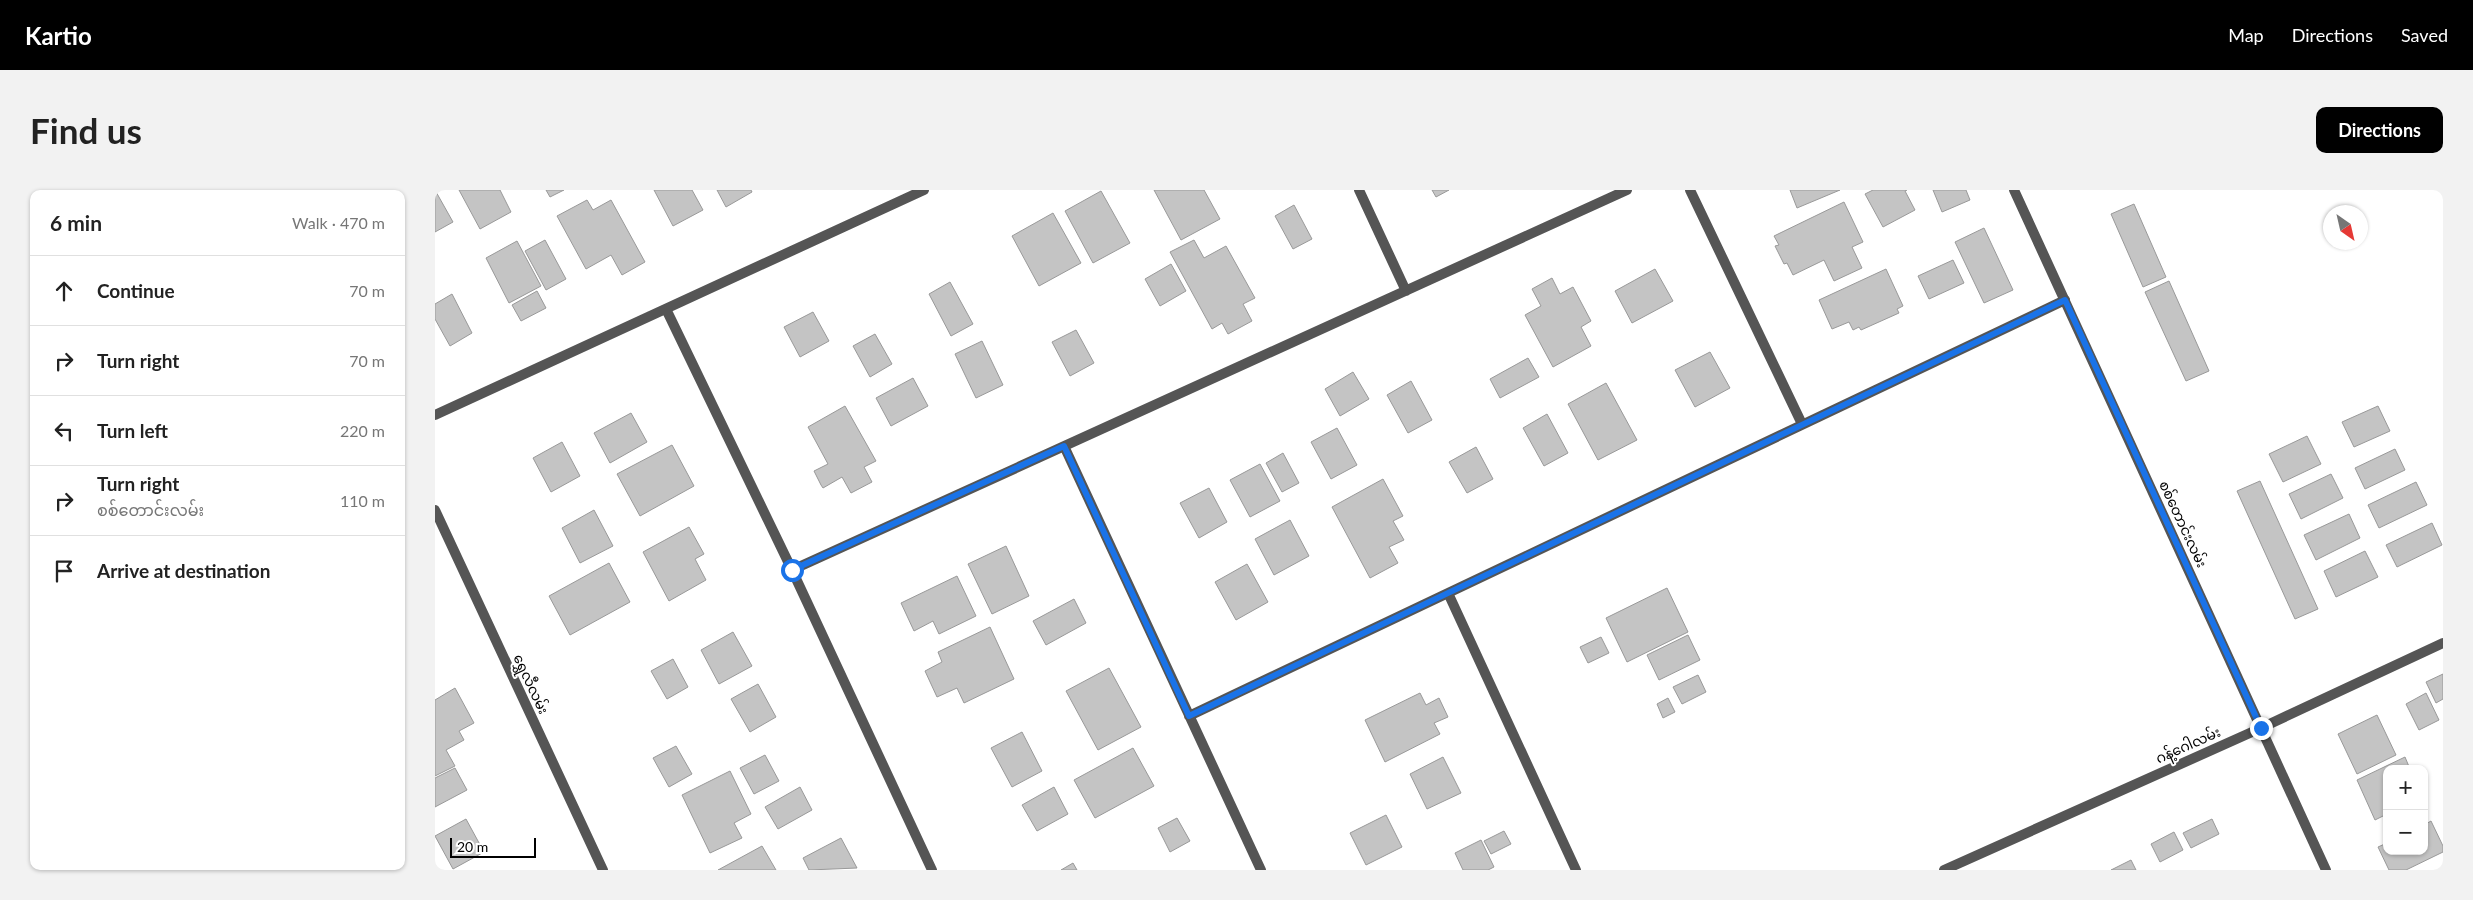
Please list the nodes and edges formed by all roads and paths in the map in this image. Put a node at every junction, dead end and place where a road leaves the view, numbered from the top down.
1 (924, 190) edge
2 (1359, 190) edge
3 (1627, 190) edge
4 (1690, 190) edge
5 (2014, 190) edge
6 (1406, 291) junction
7 (2065, 300) junction
8 (666, 309) junction
9 (435, 415) edge
10 (1802, 424) junction
11 (1064, 446) junction
12 (435, 510) edge
13 (792, 570) junction
14 (1448, 593) junction
15 (2443, 643) edge
16 (1189, 716) junction
17 (2261, 728) junction
18 (603, 870) edge
19 (932, 870) edge
20 (1261, 870) edge
21 (1576, 870) edge
22 (1943, 870) edge
23 (2327, 870) edge

1 - 8 street
2 - 6 street
3 - 6 street
4 - 10 street
5 - 7 street, စစ်တောင်းလမ်း
6 - 11 street
7 - 10 street
7 - 17 street, စစ်တောင်းလမ်း
8 - 9 street
8 - 13 street
10 - 14 street
11 - 13 street
11 - 16 street
12 - 18 street, ရွှေလီလမ်း
13 - 19 street
14 - 16 street
14 - 21 street
15 - 17 street, ဂန့်ဂေါလမ်း
16 - 20 street
17 - 22 street, ဂန့်ဂေါလမ်း
17 - 23 street, စစ်တောင်းလမ်း

